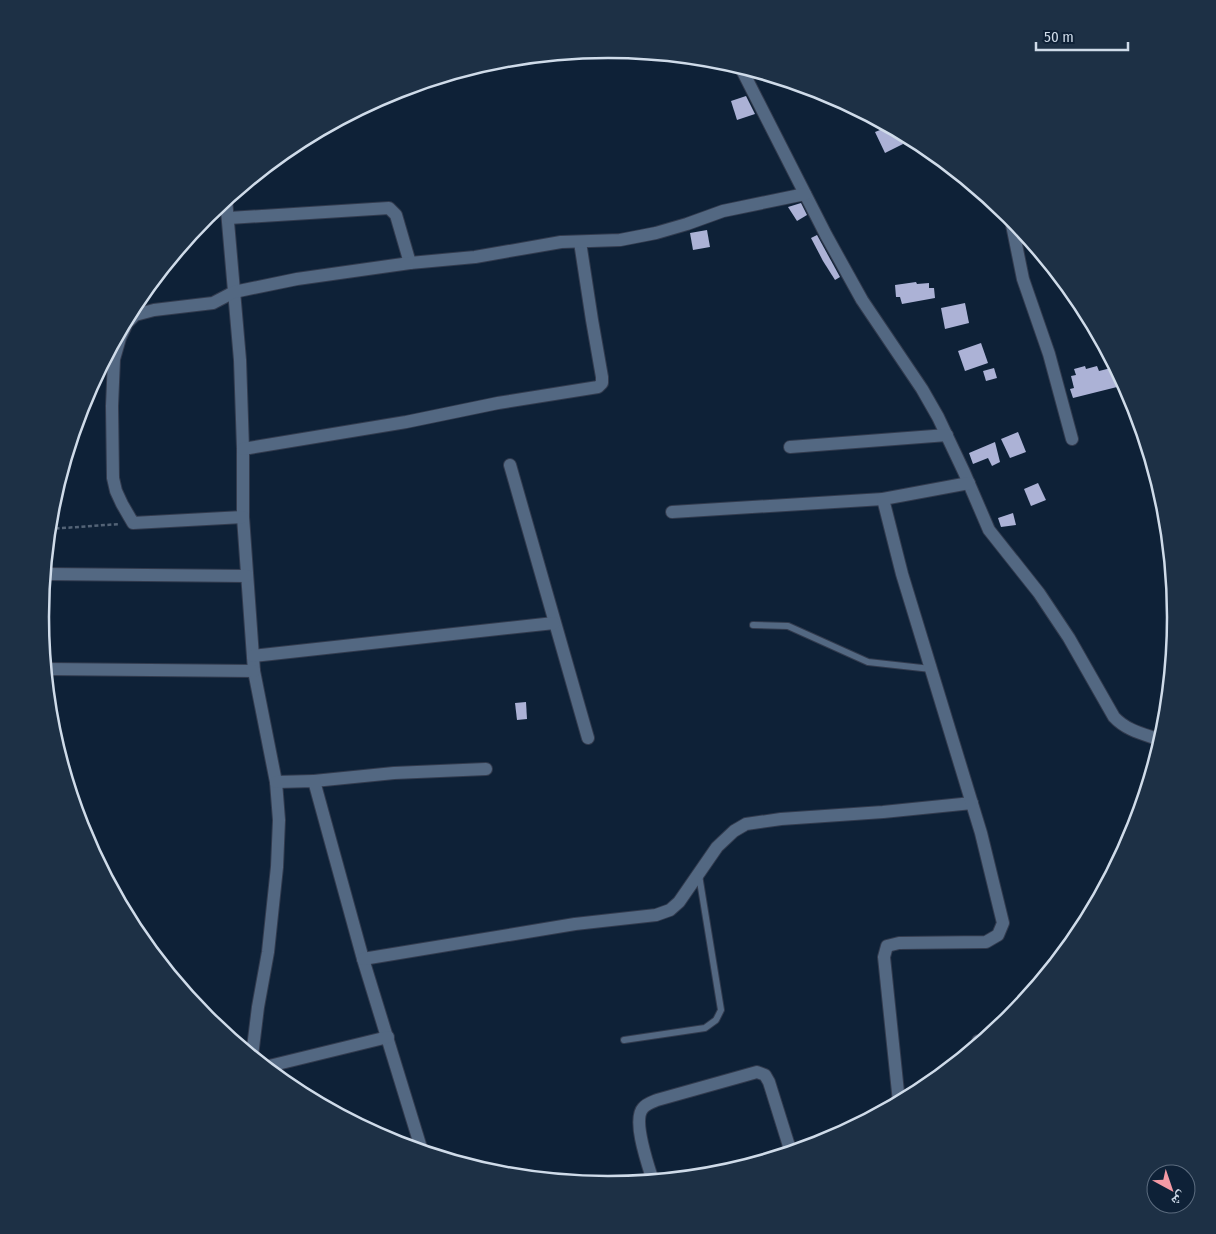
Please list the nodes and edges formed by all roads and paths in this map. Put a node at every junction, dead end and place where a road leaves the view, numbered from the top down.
1 (745, 75) edge
2 (805, 194) junction
3 (227, 208) edge
4 (229, 218) junction
5 (1014, 233) edge
6 (580, 242) junction
7 (410, 263) junction
8 (234, 292) junction
9 (138, 314) edge
10 (116, 351) edge
11 (947, 435) junction
12 (1072, 439) dead end
13 (790, 447) dead end
14 (244, 449) junction
15 (510, 465) dead end
16 (969, 483) junction
17 (883, 499) junction
18 (672, 512) dead end
19 (243, 518) junction
20 (133, 523) junction
21 (56, 528) edge
22 (51, 574) edge
23 (247, 576) junction
24 (554, 623) junction
25 (754, 626) dead end
26 (253, 656) junction
27 (52, 669) edge
28 (932, 669) junction
29 (254, 671) junction
30 (588, 738) dead end
31 (1154, 738) edge
32 (486, 769) dead end
33 (314, 781) junction
34 (276, 782) junction
35 (972, 803) junction
36 (699, 871) junction
37 (363, 959) junction
38 (388, 1038) junction
39 (624, 1040) dead end
40 (253, 1049) edge
41 (274, 1065) edge
42 (898, 1095) edge
43 (420, 1144) edge
44 (789, 1147) edge
45 (651, 1174) edge

1 - 2 street
2 - 6 street
2 - 11 street
3 - 4 street
4 - 7 street
4 - 8 street
5 - 12 street
6 - 7 street
6 - 14 street
7 - 8 street
8 - 9 street
8 - 14 street
10 - 20 street
11 - 13 street
11 - 16 street
14 - 19 street
15 - 24 street
16 - 17 street
16 - 31 street
17 - 18 street
17 - 28 street
19 - 20 street
19 - 23 street
20 - 21 path
22 - 23 street
23 - 26 street
24 - 26 street
24 - 30 street
25 - 28 lane
26 - 29 street
27 - 29 street
28 - 35 street
29 - 34 street
32 - 33 street
33 - 34 street
33 - 37 street
34 - 40 street
35 - 36 street
35 - 42 street
36 - 37 street
36 - 39 lane
37 - 38 street
38 - 41 street
38 - 43 street
44 - 45 street

